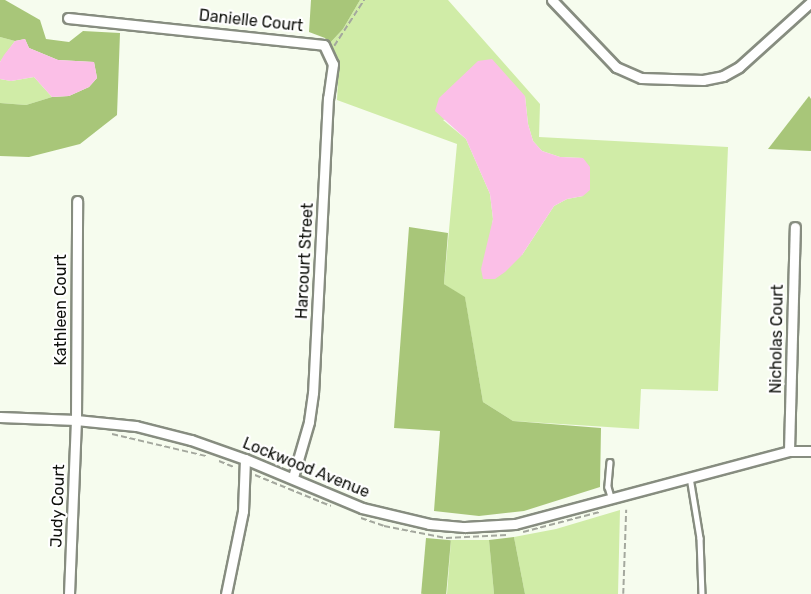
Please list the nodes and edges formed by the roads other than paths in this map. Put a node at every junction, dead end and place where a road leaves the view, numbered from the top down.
1 (552, 0) edge
2 (811, 2) edge
3 (68, 18) dead end
4 (326, 49) joint
5 (77, 201) dead end
6 (795, 227) dead end
7 (0, 417) edge
8 (76, 420) junction
9 (789, 451) junction
10 (811, 451) edge
11 (245, 459) junction
12 (610, 462) dead end
13 (293, 477) junction
14 (690, 477) junction
15 (611, 497) junction
16 (69, 594) edge
17 (226, 594) edge
18 (702, 594) edge

1 - 2 street
3 - 4 street, Danielle Court
4 - 13 street, Harcourt Street
5 - 8 street, Kathleen Court
6 - 9 street, Nicholas Court
7 - 8 street, Lockwood Avenue
8 - 11 street, Lockwood Avenue
8 - 16 street, Judy Court
9 - 10 street, Lockwood Avenue
9 - 14 street, Lockwood Avenue
11 - 13 street, Lockwood Avenue
11 - 17 street
12 - 15 lane
13 - 15 street, Lockwood Avenue
14 - 15 street, Lockwood Avenue
14 - 18 lane

